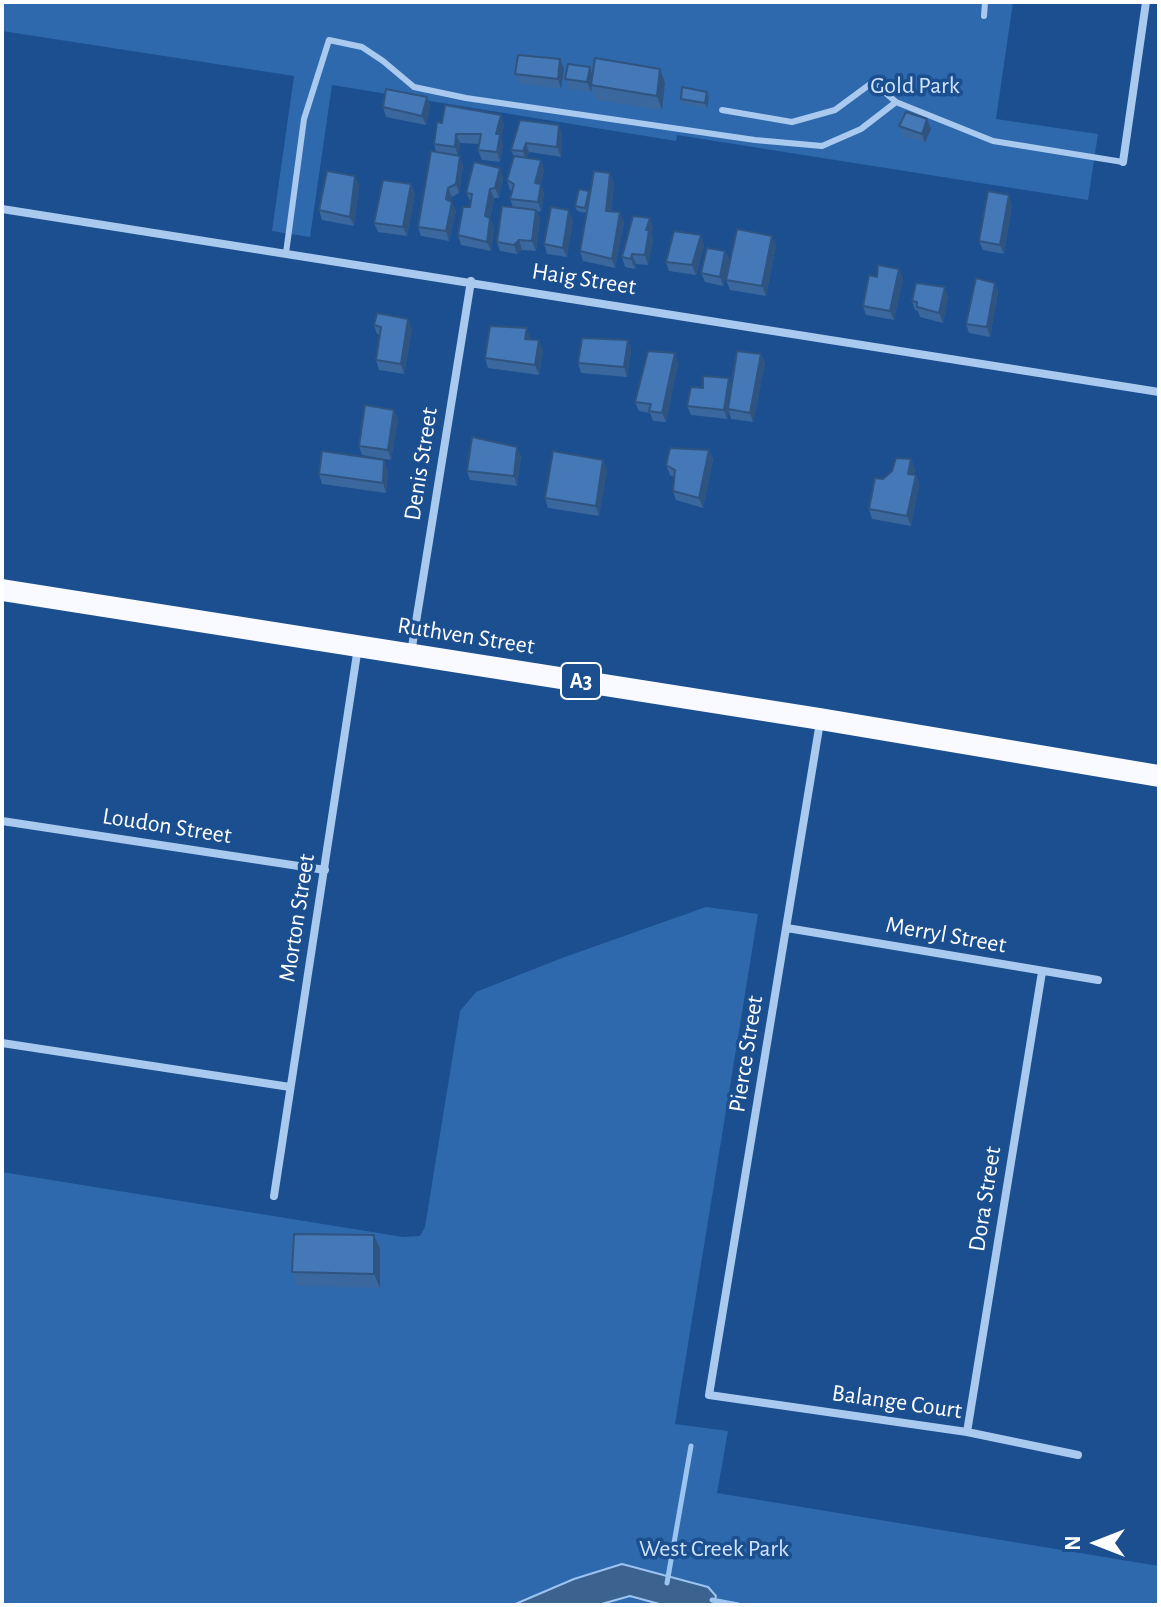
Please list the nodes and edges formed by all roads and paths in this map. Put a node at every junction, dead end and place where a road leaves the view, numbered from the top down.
1 (985, 2) edge
2 (1146, 2) edge
3 (984, 16) dead end
4 (896, 102) junction
5 (722, 110) dead end
6 (1123, 162) joint
7 (2, 209) edge
8 (286, 253) junction
9 (471, 281) junction
10 (1159, 392) edge
11 (2, 590) edge
12 (359, 646) junction
13 (411, 654) junction
14 (820, 719) junction
15 (1159, 776) edge
16 (2, 821) edge
17 (325, 870) junction
18 (787, 928) junction
19 (1042, 972) junction
20 (1098, 980) dead end
21 (2, 1043) edge
22 (290, 1087) junction
23 (274, 1196) dead end
24 (709, 1395) joint
25 (967, 1432) junction
26 (1078, 1455) dead end

1 - 3 lane
2 - 6 street
4 - 5 lane
4 - 6 lane
4 - 8 lane
7 - 8 street, Haig Street
8 - 9 street, Haig Street
9 - 10 street, Haig Street
9 - 13 street, Denis Street
11 - 12 highway, Ruthven Street / A3
12 - 13 highway, Ruthven Street / A3
12 - 17 street, Morton Street
13 - 14 highway, Ruthven Street / A3
14 - 15 highway, Ruthven Street / A3
14 - 18 street, Pierce Street
16 - 17 street, Loudon Street
17 - 22 street, Morton Street
18 - 19 street, Merryl Street
18 - 24 street, Pierce Street
19 - 20 street, Merryl Street
19 - 25 street, Dora Street
21 - 22 street
22 - 23 street, Morton Street
24 - 25 street, Balange Court
25 - 26 street, Balange Court

